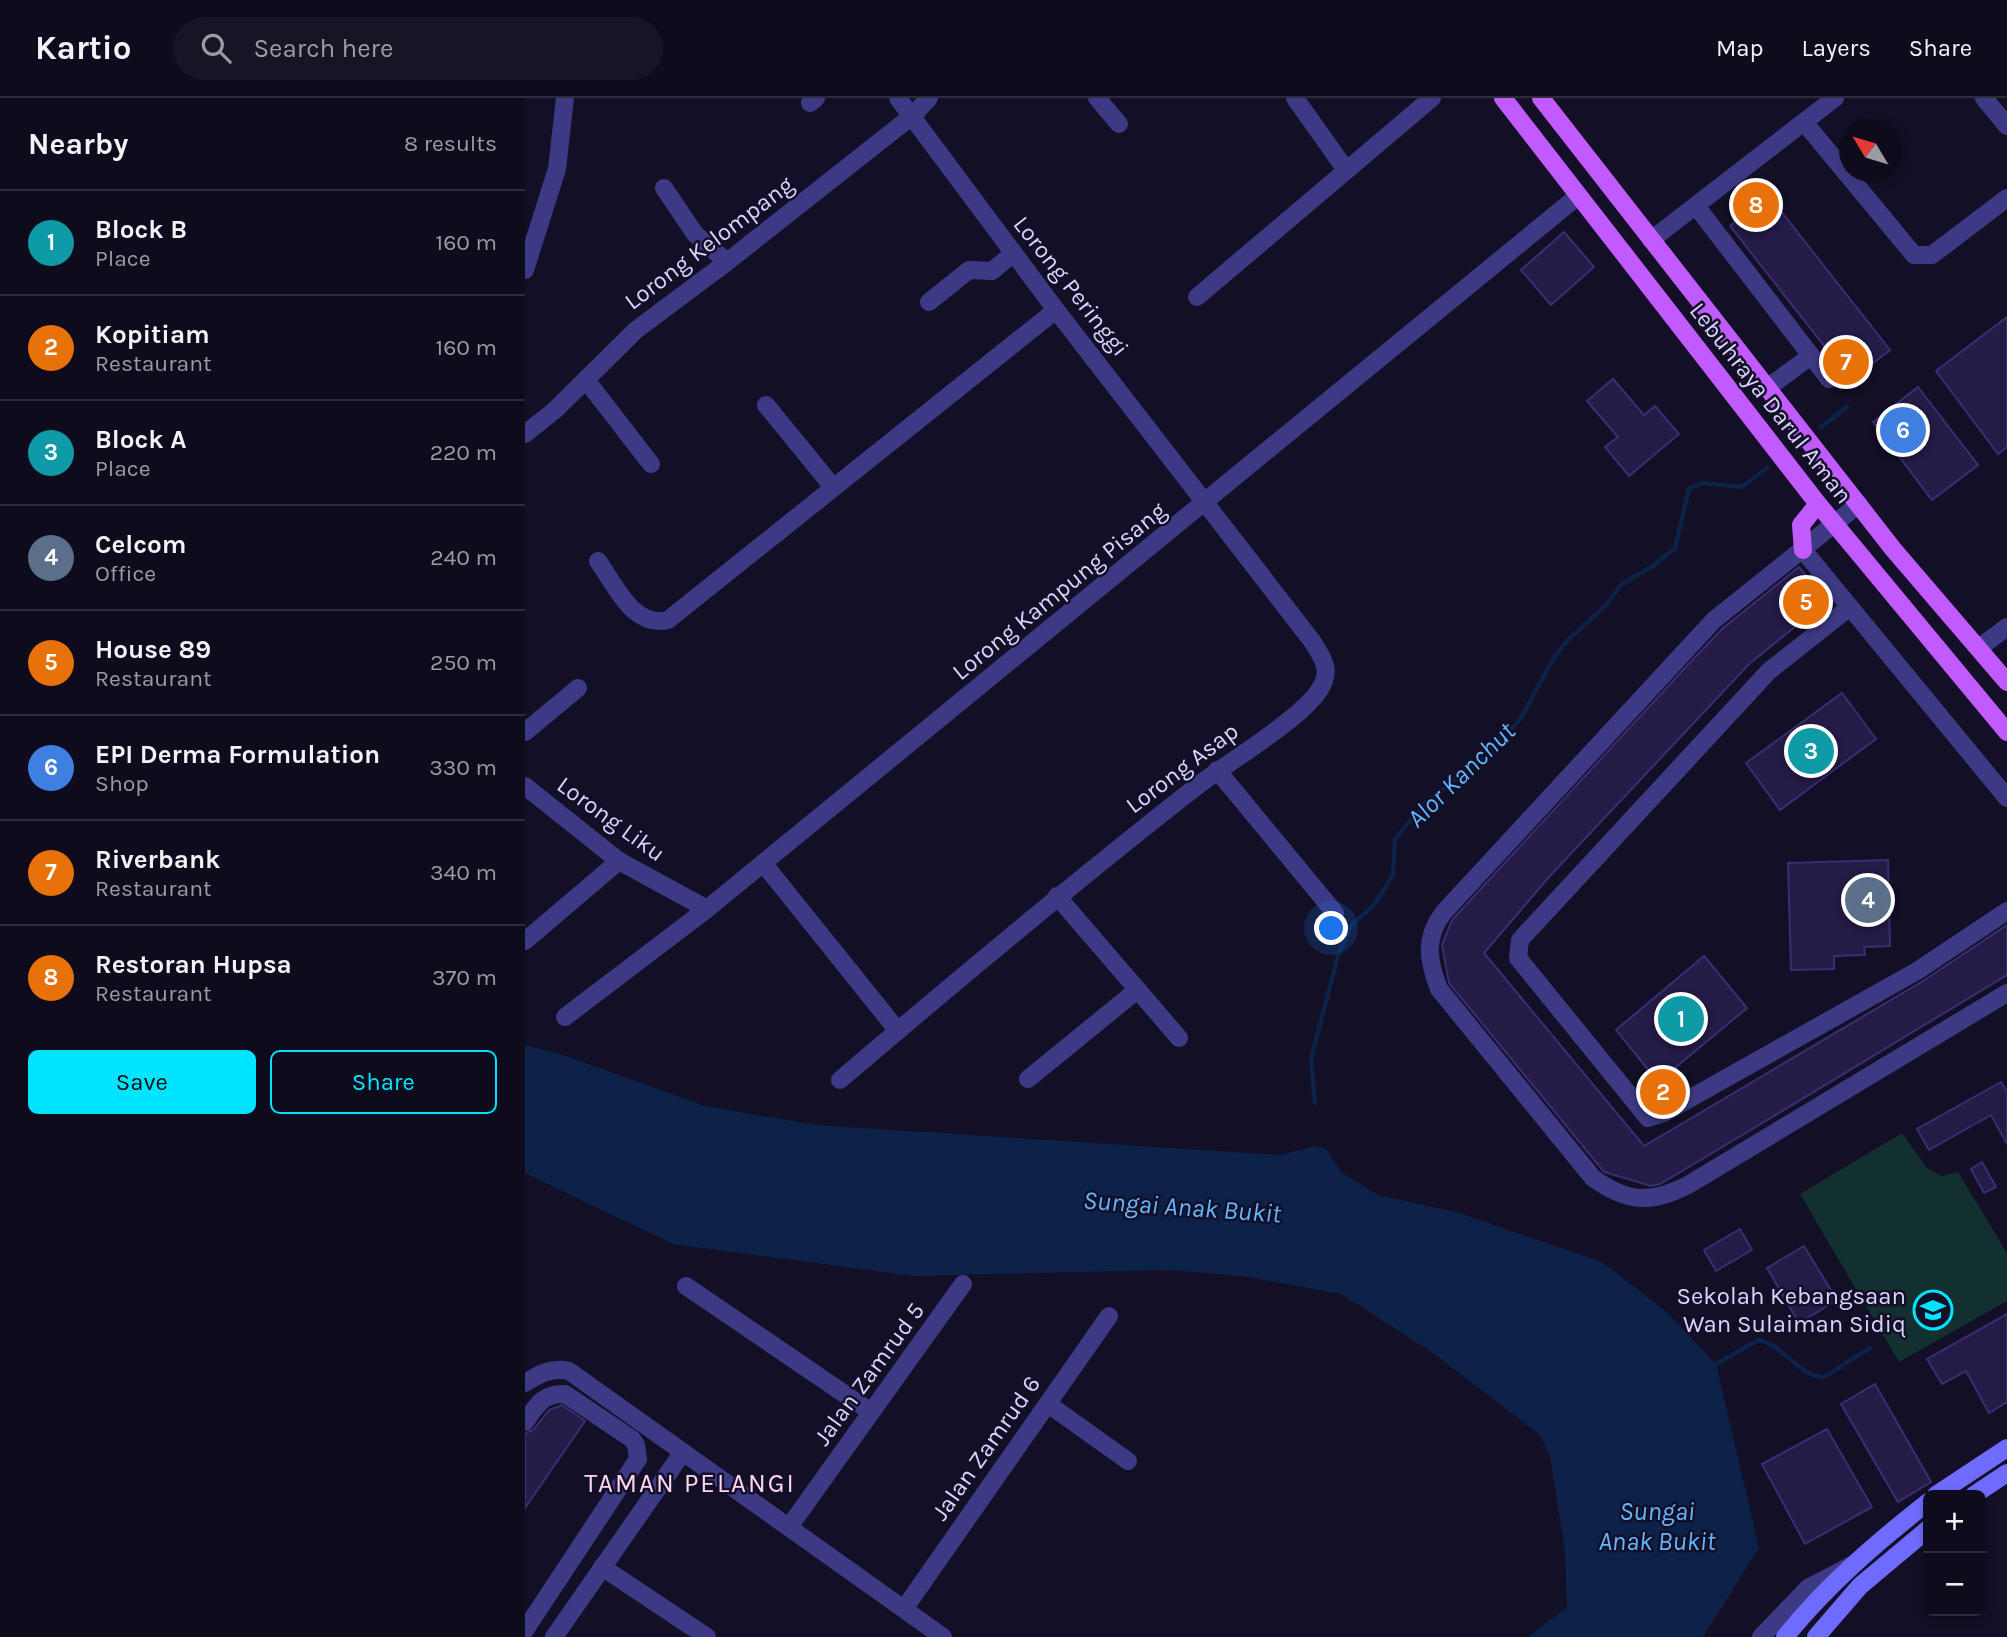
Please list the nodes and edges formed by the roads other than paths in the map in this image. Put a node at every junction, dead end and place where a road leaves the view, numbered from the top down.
1 (898, 98) edge
2 (929, 98) edge
3 (1097, 98) edge
4 (1295, 98) edge
5 (1432, 98) edge
6 (1503, 98) edge
7 (1541, 98) edge
8 (1835, 98) edge
9 (1984, 98) edge
10 (570, 101) edge
11 (912, 116) junction
12 (1804, 122) junction
13 (1119, 124) dead end
14 (2007, 126) edge
15 (1346, 170) junction
16 (664, 188) dead end
17 (1578, 196) junction
18 (2007, 198) edge
19 (1696, 206) junction
20 (1651, 240) junction
21 (1014, 253) junction
22 (727, 262) junction
23 (525, 270) edge
24 (1197, 297) dead end
25 (929, 302) dead end
26 (1056, 310) junction
27 (1811, 356) junction
28 (1829, 379) dead end
29 (586, 380) junction
30 (1767, 388) junction
31 (766, 405) dead end
32 (525, 434) edge
33 (651, 464) dead end
34 (833, 487) junction
35 (1206, 502) junction
36 (1818, 504) junction
37 (1859, 504) junction
38 (1835, 523) junction
39 (1803, 550) junction
40 (598, 561) dead end
41 (1850, 607) junction
42 (2007, 627) edge
43 (1979, 648) junction
44 (2007, 682) edge
45 (578, 688) dead end
46 (525, 732) edge
47 (2007, 732) edge
48 (1217, 770) junction
49 (525, 786) edge
50 (2007, 798) edge
51 (619, 861) junction
52 (763, 863) junction
53 (1057, 896) junction
54 (707, 909) junction
55 (2007, 911) edge
56 (1335, 912) dead end
57 (525, 941) edge
58 (1136, 991) junction
59 (2007, 993) edge
60 (565, 1017) dead end
61 (898, 1031) junction
62 (1179, 1038) dead end
63 (1028, 1079) dead end
64 (840, 1080) dead end
65 (963, 1284) dead end
66 (686, 1286) dead end
67 (1109, 1316) dead end
68 (525, 1383) edge
69 (1048, 1404) junction
70 (871, 1412) junction
71 (525, 1422) edge
72 (2007, 1448) edge
73 (683, 1452) junction
74 (1129, 1461) dead end
75 (2007, 1474) edge
76 (1944, 1490) edge
77 (1982, 1490) edge
78 (1923, 1506) edge
79 (789, 1527) junction
80 (1923, 1533) edge
81 (1851, 1566) junction
82 (602, 1567) junction
83 (904, 1609) junction
84 (525, 1630) edge
85 (554, 1637) edge
86 (707, 1637) edge
87 (943, 1637) edge
88 (1761, 1637) edge
89 (1785, 1637) edge
90 (1816, 1637) edge

1 - 11 street, Lorong Peringgi
2 - 11 street, Lorong Kelompang
3 - 13 street
4 - 15 street
5 - 15 street
6 - 17 main road, Lebuhraya Darul Aman
7 - 20 main road, Lebuhraya Darul Aman
8 - 12 street
9 - 14 street
10 - 23 street
11 - 21 street, Lorong Peringgi
11 - 22 street, Lorong Kelompang
12 - 18 street
12 - 19 street
15 - 24 street
16 - 22 street
17 - 35 street, Lorong Kampung Pisang
17 - 36 main road, Lebuhraya Darul Aman
19 - 20 street
19 - 27 street
20 - 30 main road, Lebuhraya Darul Aman
21 - 25 street
21 - 26 street, Lorong Peringgi
22 - 29 street, Lorong Kelompang
26 - 34 street
26 - 35 street, Lorong Peringgi
27 - 28 street
27 - 30 street
29 - 32 street, Lorong Kelompang
29 - 33 street
30 - 37 main road, Lebuhraya Darul Aman
31 - 34 street
34 - 40 street
35 - 48 street, Lorong Asap
35 - 52 street, Lorong Kampung Pisang
36 - 38 main road, Lebuhraya Darul Aman
36 - 39 main road
37 - 38 street
37 - 43 main road, Lebuhraya Darul Aman
38 - 39 street
38 - 47 main road, Lebuhraya Darul Aman
39 - 41 street
39 - 59 street
41 - 50 street
41 - 55 street
42 - 43 street
43 - 44 main road, Lebuhraya Darul Aman
45 - 46 street
48 - 53 street, Lorong Asap
48 - 56 street
49 - 51 street, Lorong Liku
51 - 54 street, Lorong Liku
51 - 57 street
52 - 54 street, Lorong Kampung Pisang
52 - 61 street
53 - 58 street
53 - 61 street, Lorong Asap
54 - 60 street, Lorong Kampung Pisang
58 - 62 street
58 - 63 street
61 - 64 street, Lorong Asap
65 - 70 street, Jalan Zamrud 5
66 - 70 street
67 - 69 street, Jalan Zamrud 6
68 - 73 street
69 - 74 street
69 - 83 street, Jalan Zamrud 6
70 - 79 street, Jalan Zamrud 5
71 - 84 street
72 - 76 main road
73 - 79 street
73 - 82 street
75 - 77 main road
78 - 81 main road
79 - 83 street
80 - 90 main road
81 - 88 street
81 - 89 main road
82 - 85 street
82 - 86 street
83 - 87 street

